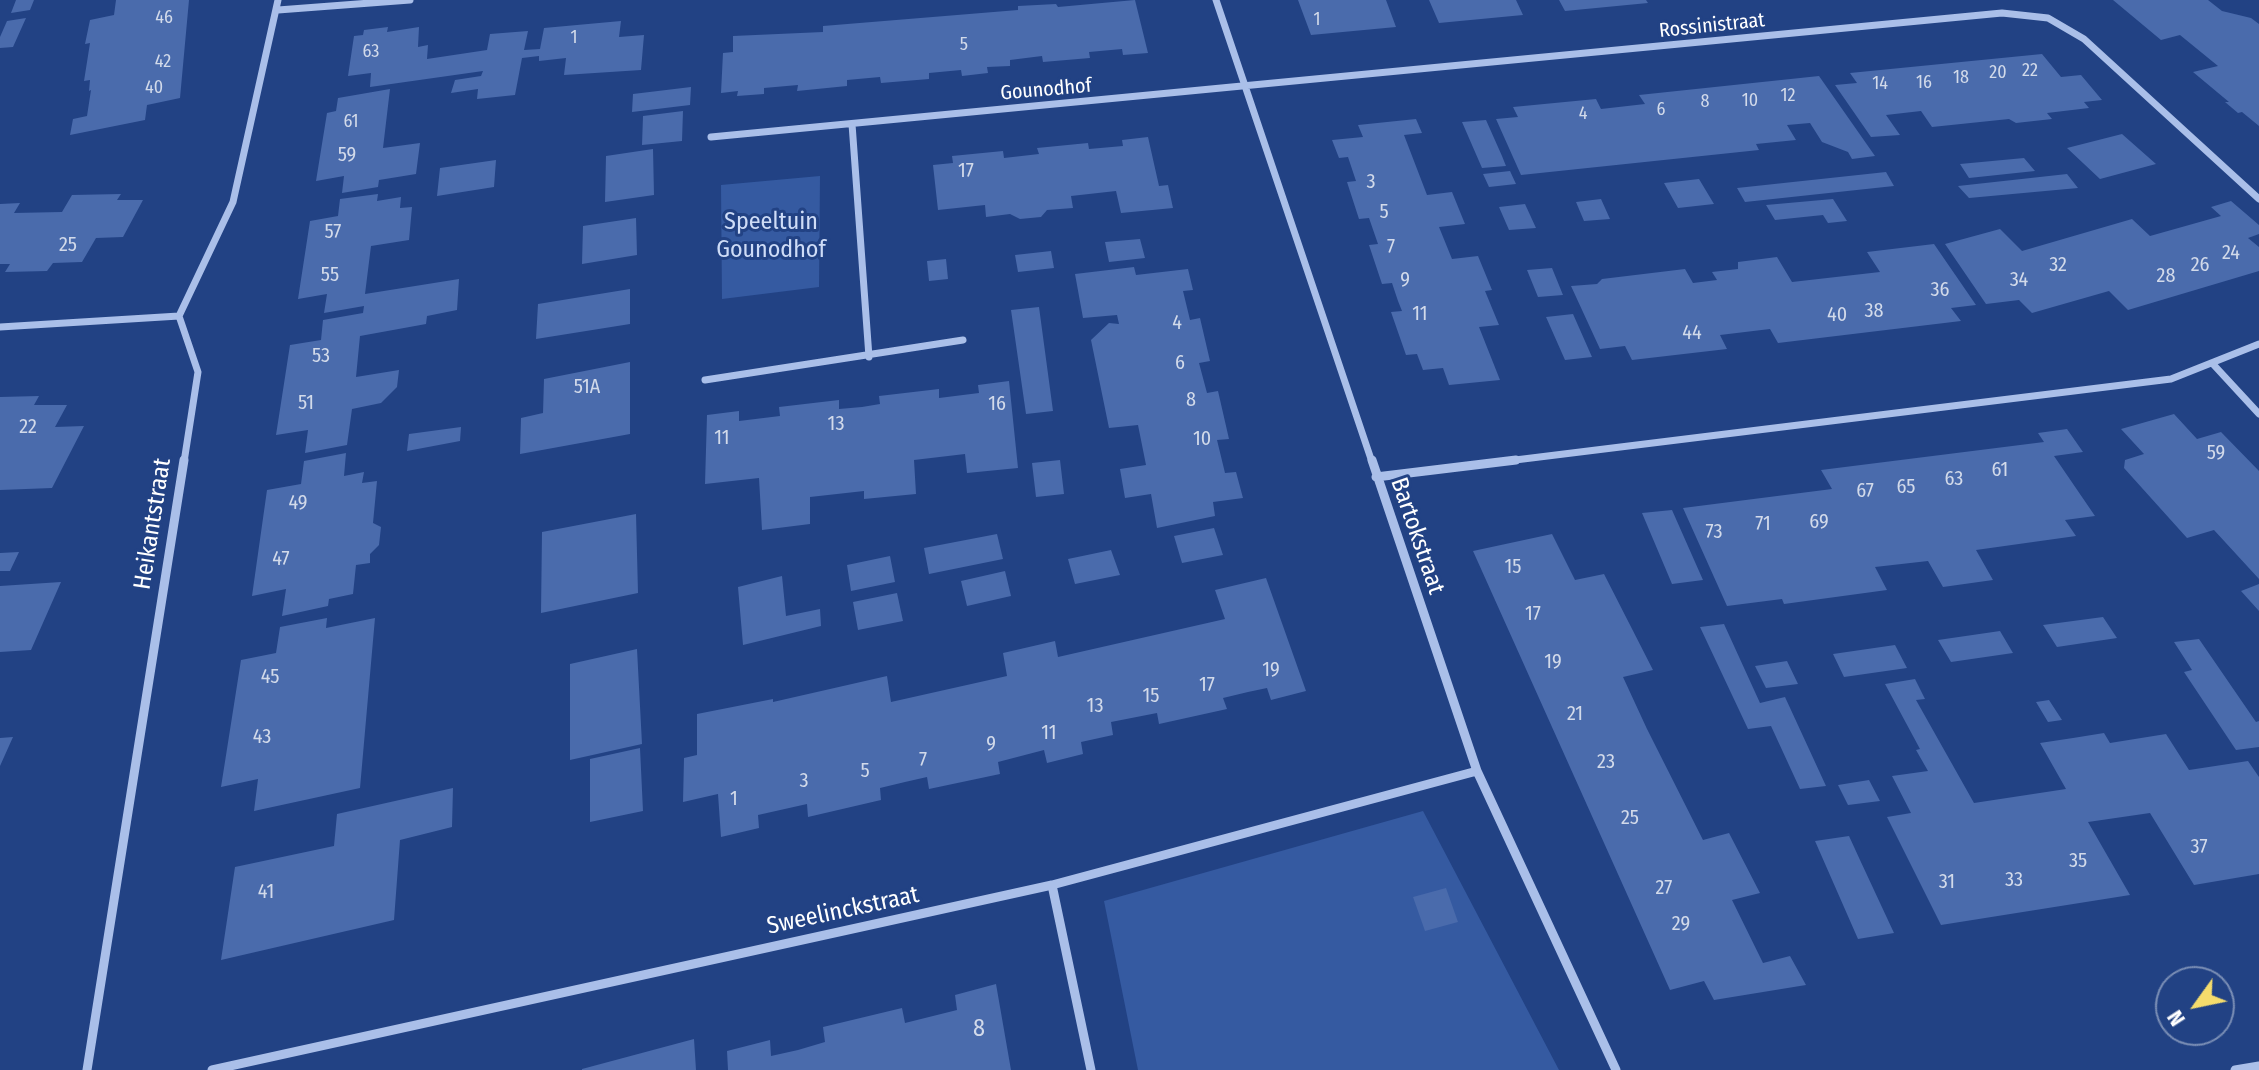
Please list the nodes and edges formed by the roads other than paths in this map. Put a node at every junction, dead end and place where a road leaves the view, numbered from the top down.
1 (278, 0) edge
2 (410, 0) edge
3 (1216, 0) edge
4 (278, 10) junction
5 (1244, 87) junction
6 (852, 124) junction
7 (711, 137) dead end
8 (2259, 199) edge
9 (179, 316) junction
10 (0, 327) edge
11 (963, 340) dead end
12 (2259, 344) edge
13 (869, 357) junction
14 (2212, 363) junction
15 (705, 380) dead end
16 (2259, 414) edge
17 (1376, 477) junction
18 (1477, 771) junction
19 (1052, 885) junction
20 (2259, 1066) edge
21 (87, 1070) edge
22 (212, 1070) edge
23 (1091, 1070) edge
24 (1616, 1070) edge
25 (2235, 1070) edge

1 - 4 street
2 - 4 street
3 - 5 street, Bartokstraat
4 - 9 street
5 - 6 street, Gounodhof
5 - 8 street, Rossinistraat
5 - 17 street, Bartokstraat
6 - 7 street, Gounodhof
6 - 13 street
9 - 10 street
9 - 21 street, Heikantstraat
11 - 13 street
12 - 14 street
13 - 15 street
14 - 16 street
14 - 17 street
17 - 18 street, Bartokstraat
18 - 19 street, Sweelinckstraat
18 - 24 street, Bartokstraat
19 - 22 street, Sweelinckstraat
19 - 23 street
20 - 25 street

